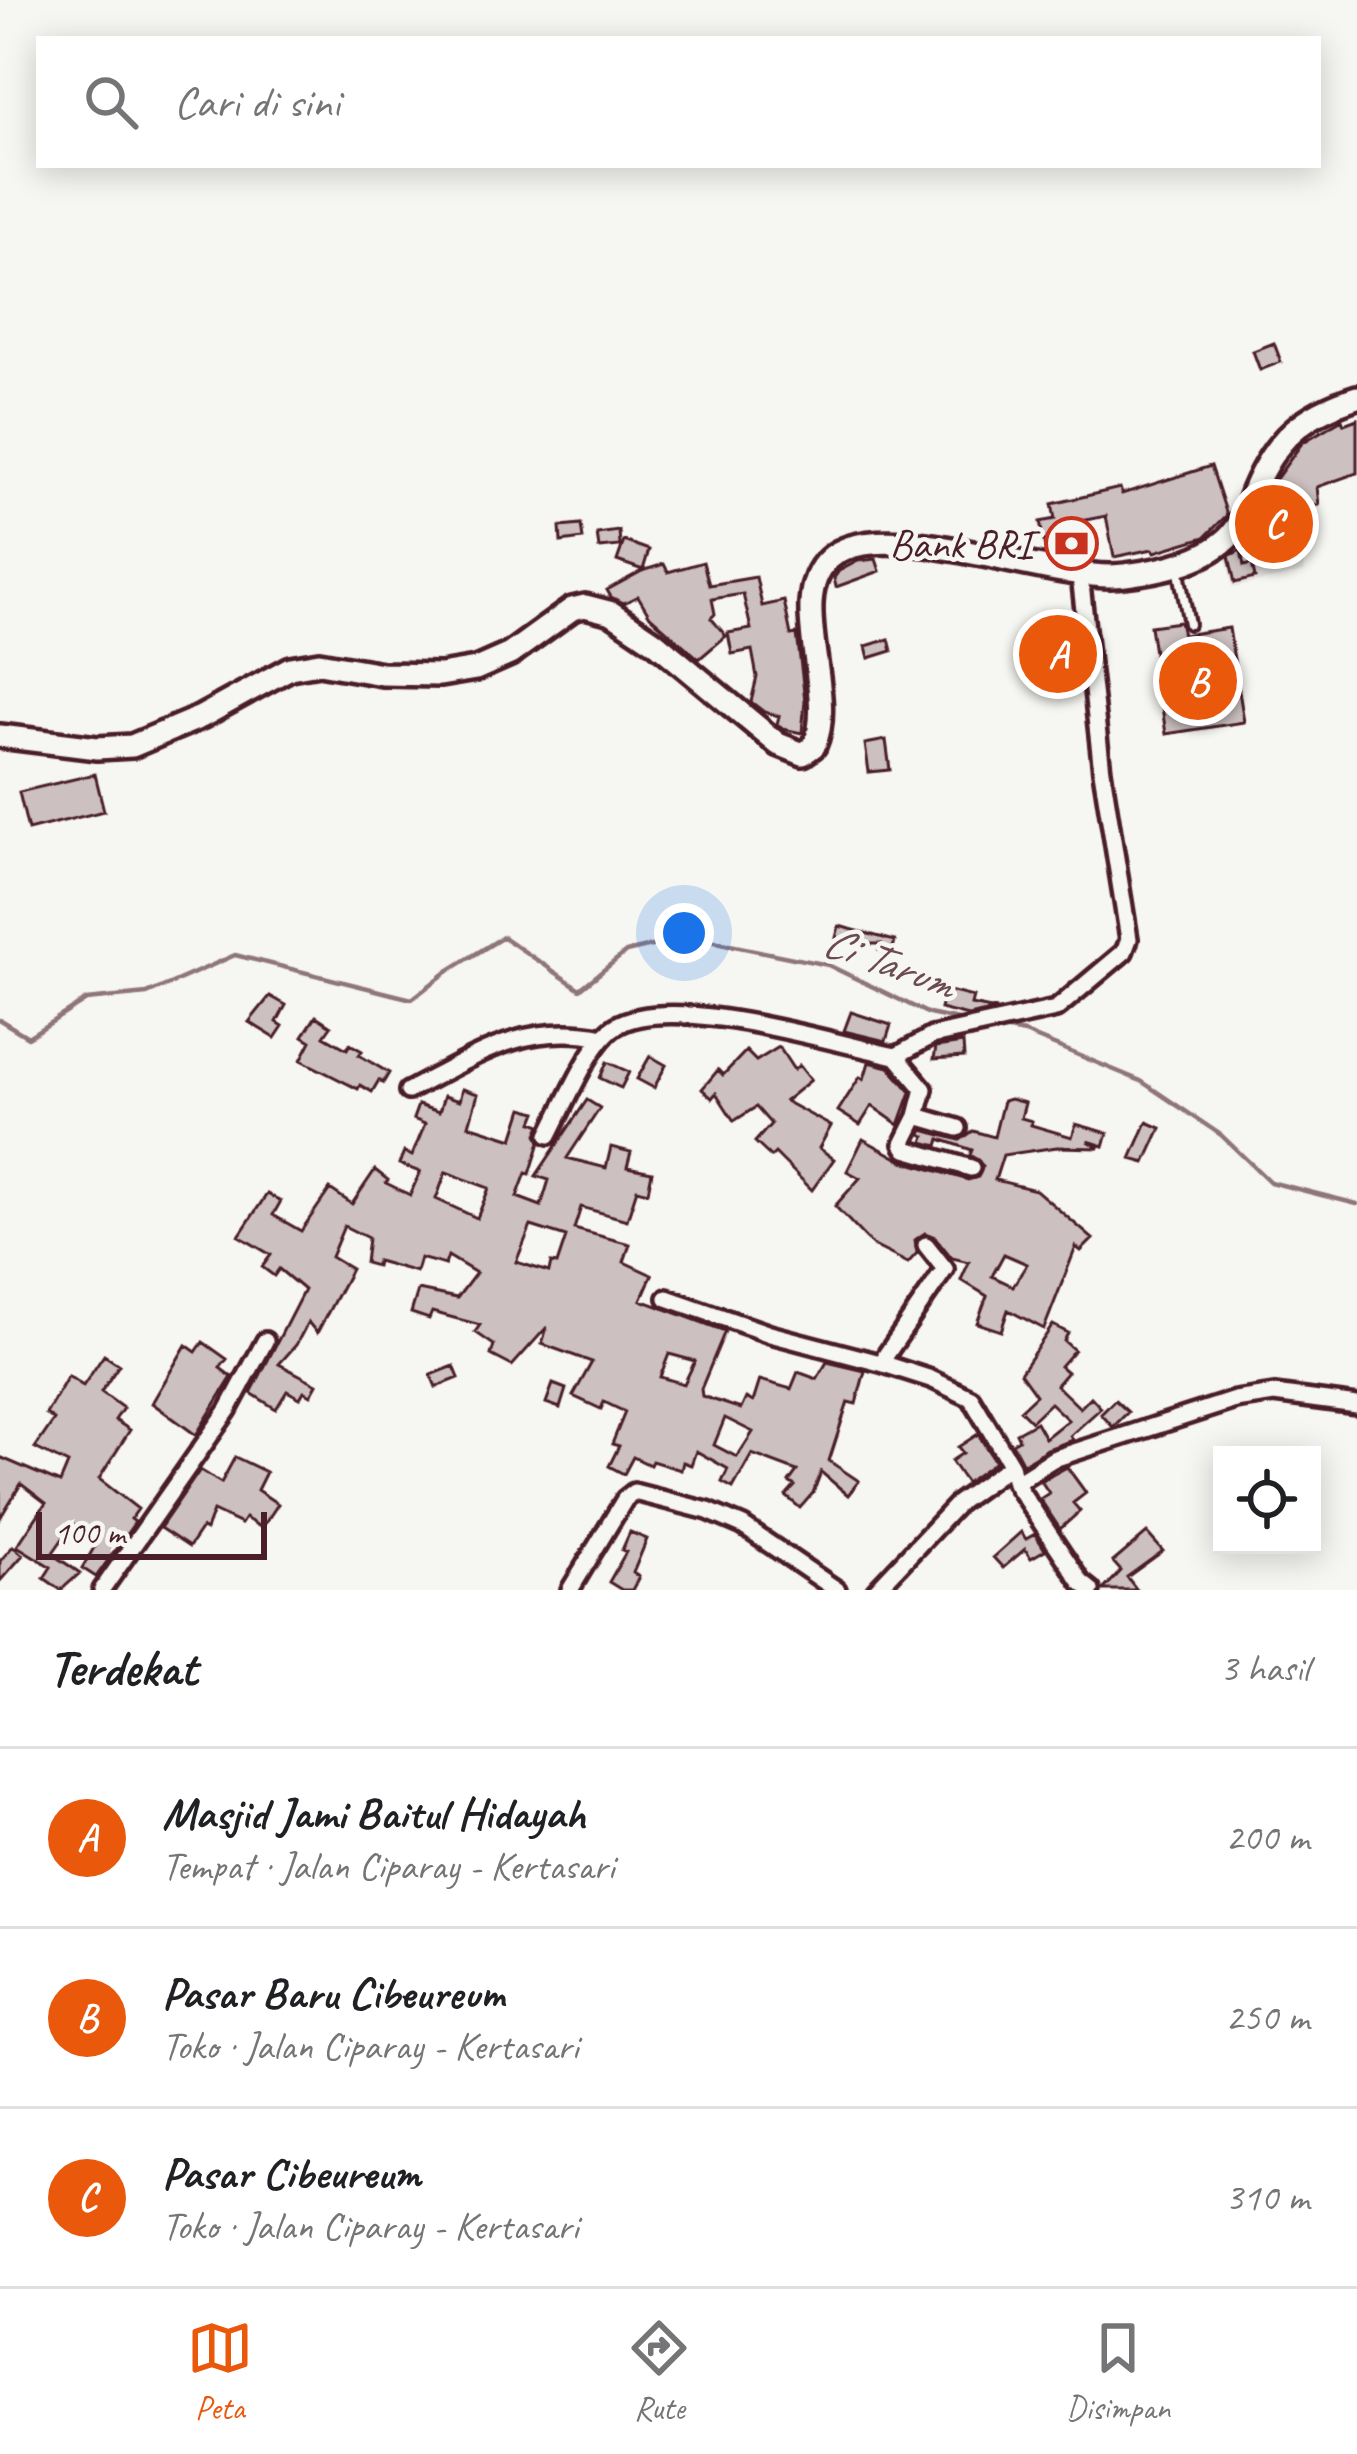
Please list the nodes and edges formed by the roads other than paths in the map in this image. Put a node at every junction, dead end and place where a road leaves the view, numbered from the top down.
1 (1357, 397) edge
2 (1178, 565) junction
3 (1080, 575) junction
4 (1190, 624) dead end
5 (0, 736) edge
6 (604, 1037) junction
7 (896, 1056) junction
8 (408, 1091) dead end
9 (917, 1115) junction
10 (958, 1128) dead end
11 (549, 1135) dead end
12 (970, 1168) dead end
13 (926, 1244) dead end
14 (667, 1298) dead end
15 (265, 1341) dead end
16 (884, 1364) junction
17 (1357, 1405) edge
18 (1011, 1465) junction
19 (1015, 1483) junction
20 (102, 1590) edge
21 (570, 1590) edge
22 (837, 1590) edge
23 (876, 1590) edge
24 (1090, 1590) edge

1 - 2 main road
2 - 3 main road
2 - 4 lane
3 - 5 main road
3 - 7 street
6 - 7 street
6 - 8 street
6 - 11 street
7 - 9 street
9 - 10 street
9 - 12 street
13 - 16 street
14 - 16 street
15 - 20 street
16 - 18 street
17 - 19 street
18 - 19 street
18 - 23 street
19 - 24 street
21 - 22 street

